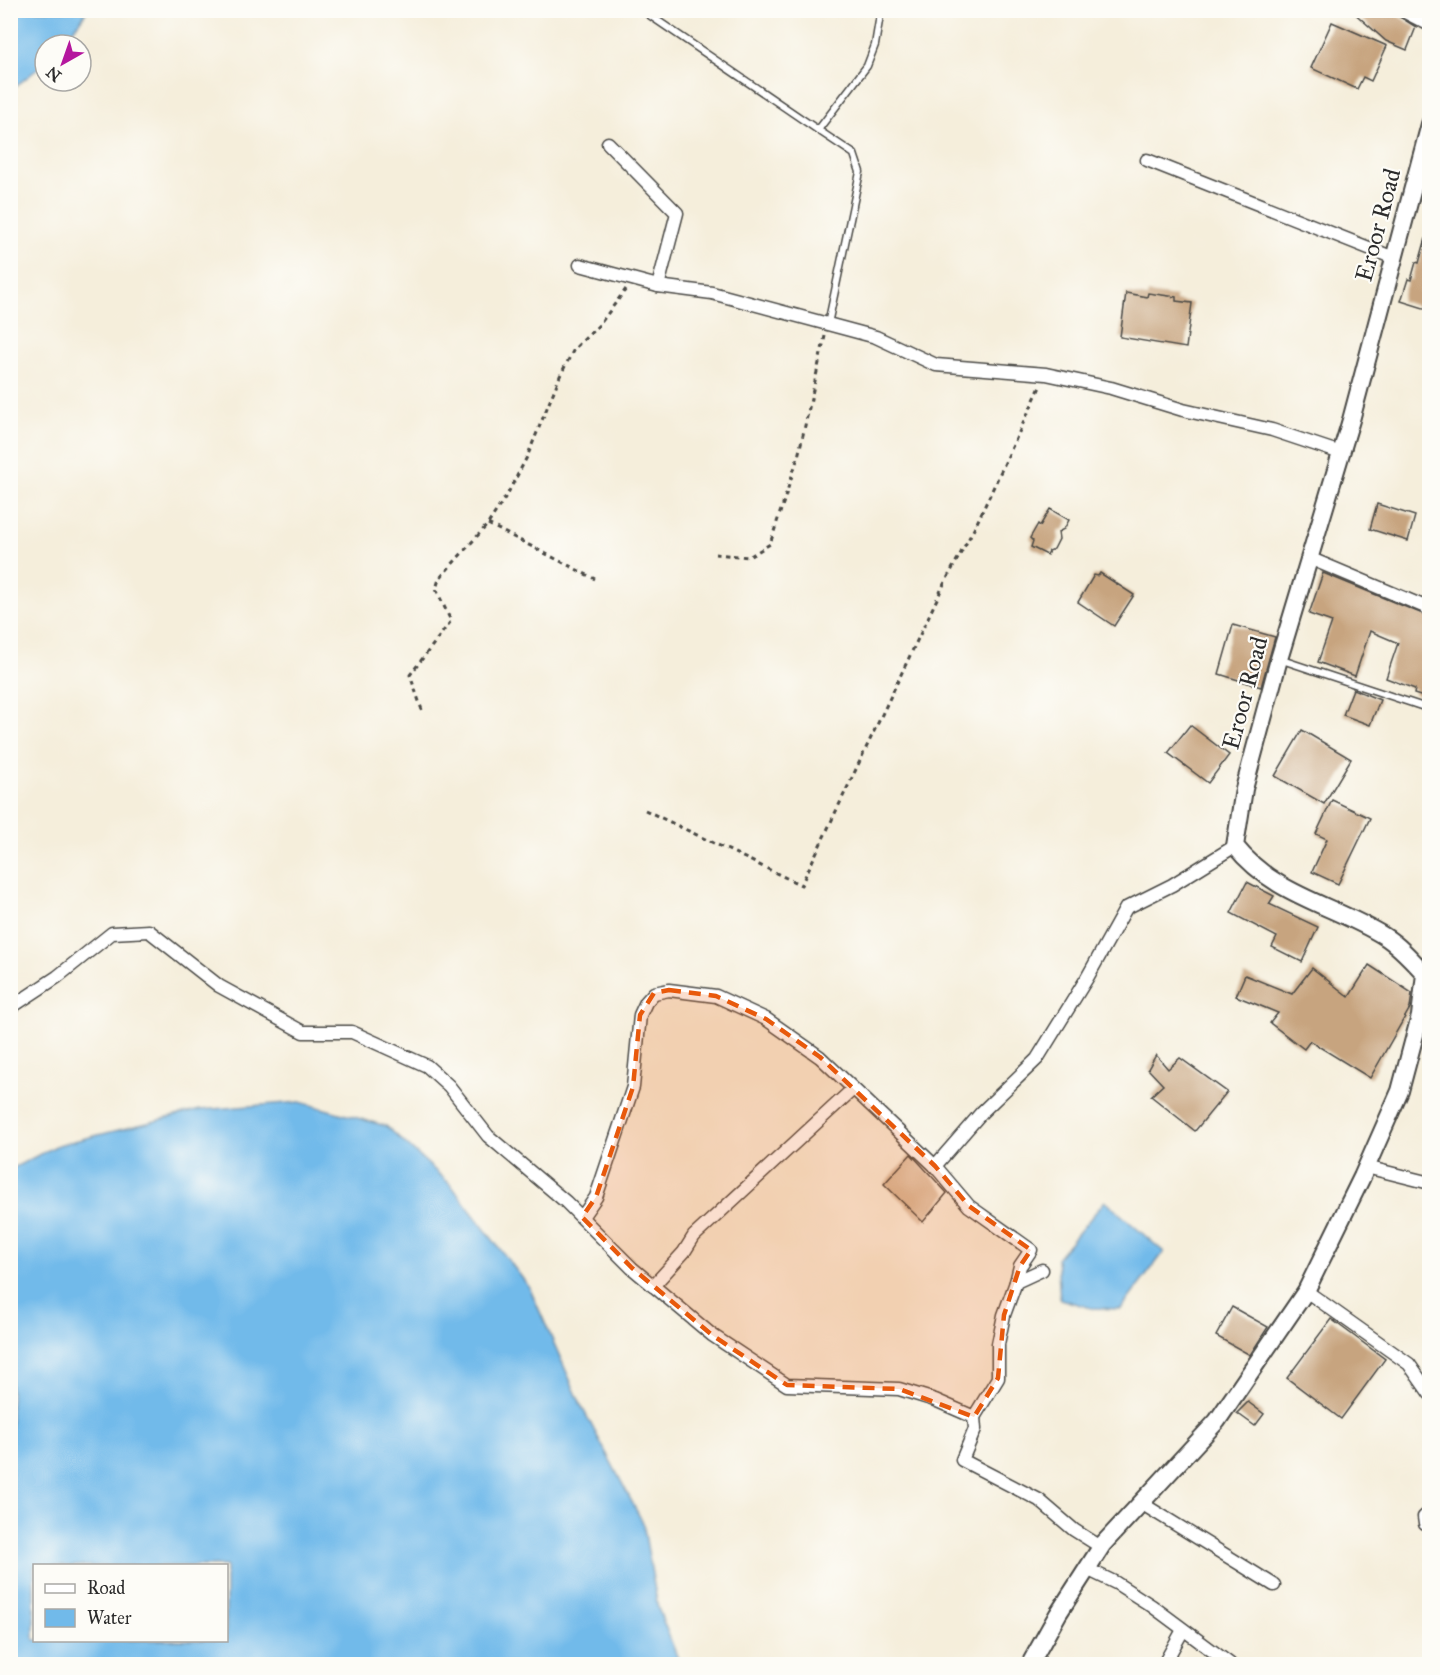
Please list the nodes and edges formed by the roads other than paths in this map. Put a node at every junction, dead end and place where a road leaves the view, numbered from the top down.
1 (642, 10) edge
2 (873, 10) edge
3 (1401, 10) edge
4 (880, 13) edge
5 (1430, 25) edge
6 (1430, 124) edge
7 (818, 130) junction
8 (608, 143) dead end
9 (1147, 160) dead end
10 (1422, 182) edge
11 (1394, 258) junction
12 (580, 265) dead end
13 (658, 286) junction
14 (828, 324) junction
15 (1341, 453) junction
16 (1309, 558) junction
17 (1430, 609) edge
18 (1279, 659) junction
19 (1430, 709) edge
20 (1235, 846) junction
21 (1427, 974) edge
22 (10, 1008) edge
23 (853, 1089) junction
24 (935, 1166) junction
25 (1364, 1172) junction
26 (1430, 1183) edge
27 (582, 1217) junction
28 (1042, 1270) dead end
29 (1016, 1282) junction
30 (653, 1286) junction
31 (1306, 1291) junction
32 (1430, 1394) edge
33 (974, 1417) junction
34 (1141, 1503) junction
35 (1101, 1548) junction
36 (1087, 1569) junction
37 (1274, 1585) dead end
38 (1183, 1630) junction
39 (1223, 1663) edge
40 (1029, 1665) edge
41 (1164, 1665) edge

1 - 7 lane
2 - 4 lane
3 - 5 street
4 - 7 lane
6 - 10 main road, Eroor Road
7 - 14 lane
8 - 13 street
9 - 11 street
10 - 11 main road, Eroor Road
11 - 15 main road, Eroor Road
12 - 13 street
13 - 14 street
14 - 15 street
15 - 16 main road, Eroor Road
16 - 17 street
16 - 18 main road, Eroor Road
18 - 19 lane
18 - 20 main road, Eroor Road
20 - 21 main road
20 - 24 street
21 - 25 main road
22 - 27 street
23 - 24 street
23 - 27 street
23 - 30 street
24 - 29 street
25 - 26 street
25 - 31 main road
27 - 30 street
28 - 29 street
29 - 33 street
30 - 33 street
31 - 32 street
31 - 34 main road
33 - 35 street
34 - 35 main road
34 - 37 street
35 - 36 main road
36 - 38 street
36 - 40 main road
38 - 39 street
38 - 41 street

